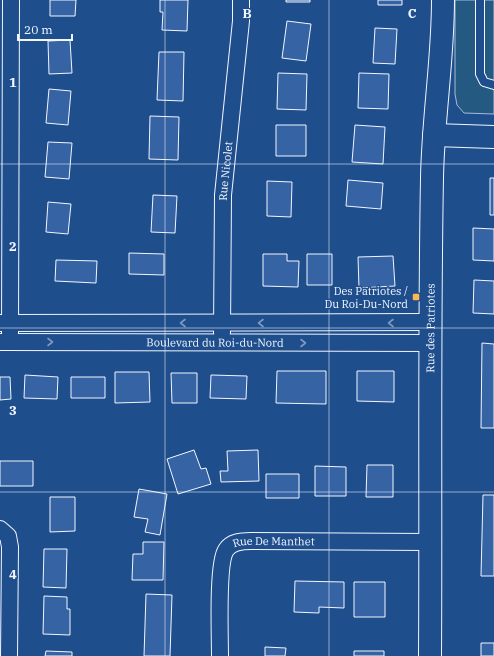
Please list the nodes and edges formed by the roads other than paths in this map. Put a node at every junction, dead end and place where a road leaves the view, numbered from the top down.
1 (11, 0) edge
2 (241, 0) edge
3 (443, 0) edge
4 (480, 0) edge
5 (494, 85) edge
6 (5, 135) edge
7 (434, 135) junction
8 (494, 137) edge
9 (5, 323) edge
10 (222, 323) junction
11 (430, 333) junction
12 (5, 342) edge
13 (222, 342) junction
14 (0, 529) edge
15 (430, 542) junction
16 (9, 656) edge
17 (220, 656) edge
18 (430, 656) edge

1 - 6 street
2 - 10 street, Rue Nicolet
3 - 7 street, Rue des Patriotes
4 - 5 lane
6 - 9 street
7 - 8 street
7 - 11 street, Rue des Patriotes
10 -> 9 street, Boulevard du Roi-du-Nord
9 - 12 street
11 -> 10 street, Boulevard du Roi-du-Nord
10 - 13 street, Rue Nicolet
13 -> 11 street, Boulevard du Roi-du-Nord
11 - 15 street, Rue des Patriotes
12 -> 13 street, Boulevard du Roi-du-Nord
14 - 16 street
15 - 17 street, Rue De Manthet
15 - 18 street, Rue des Patriotes

